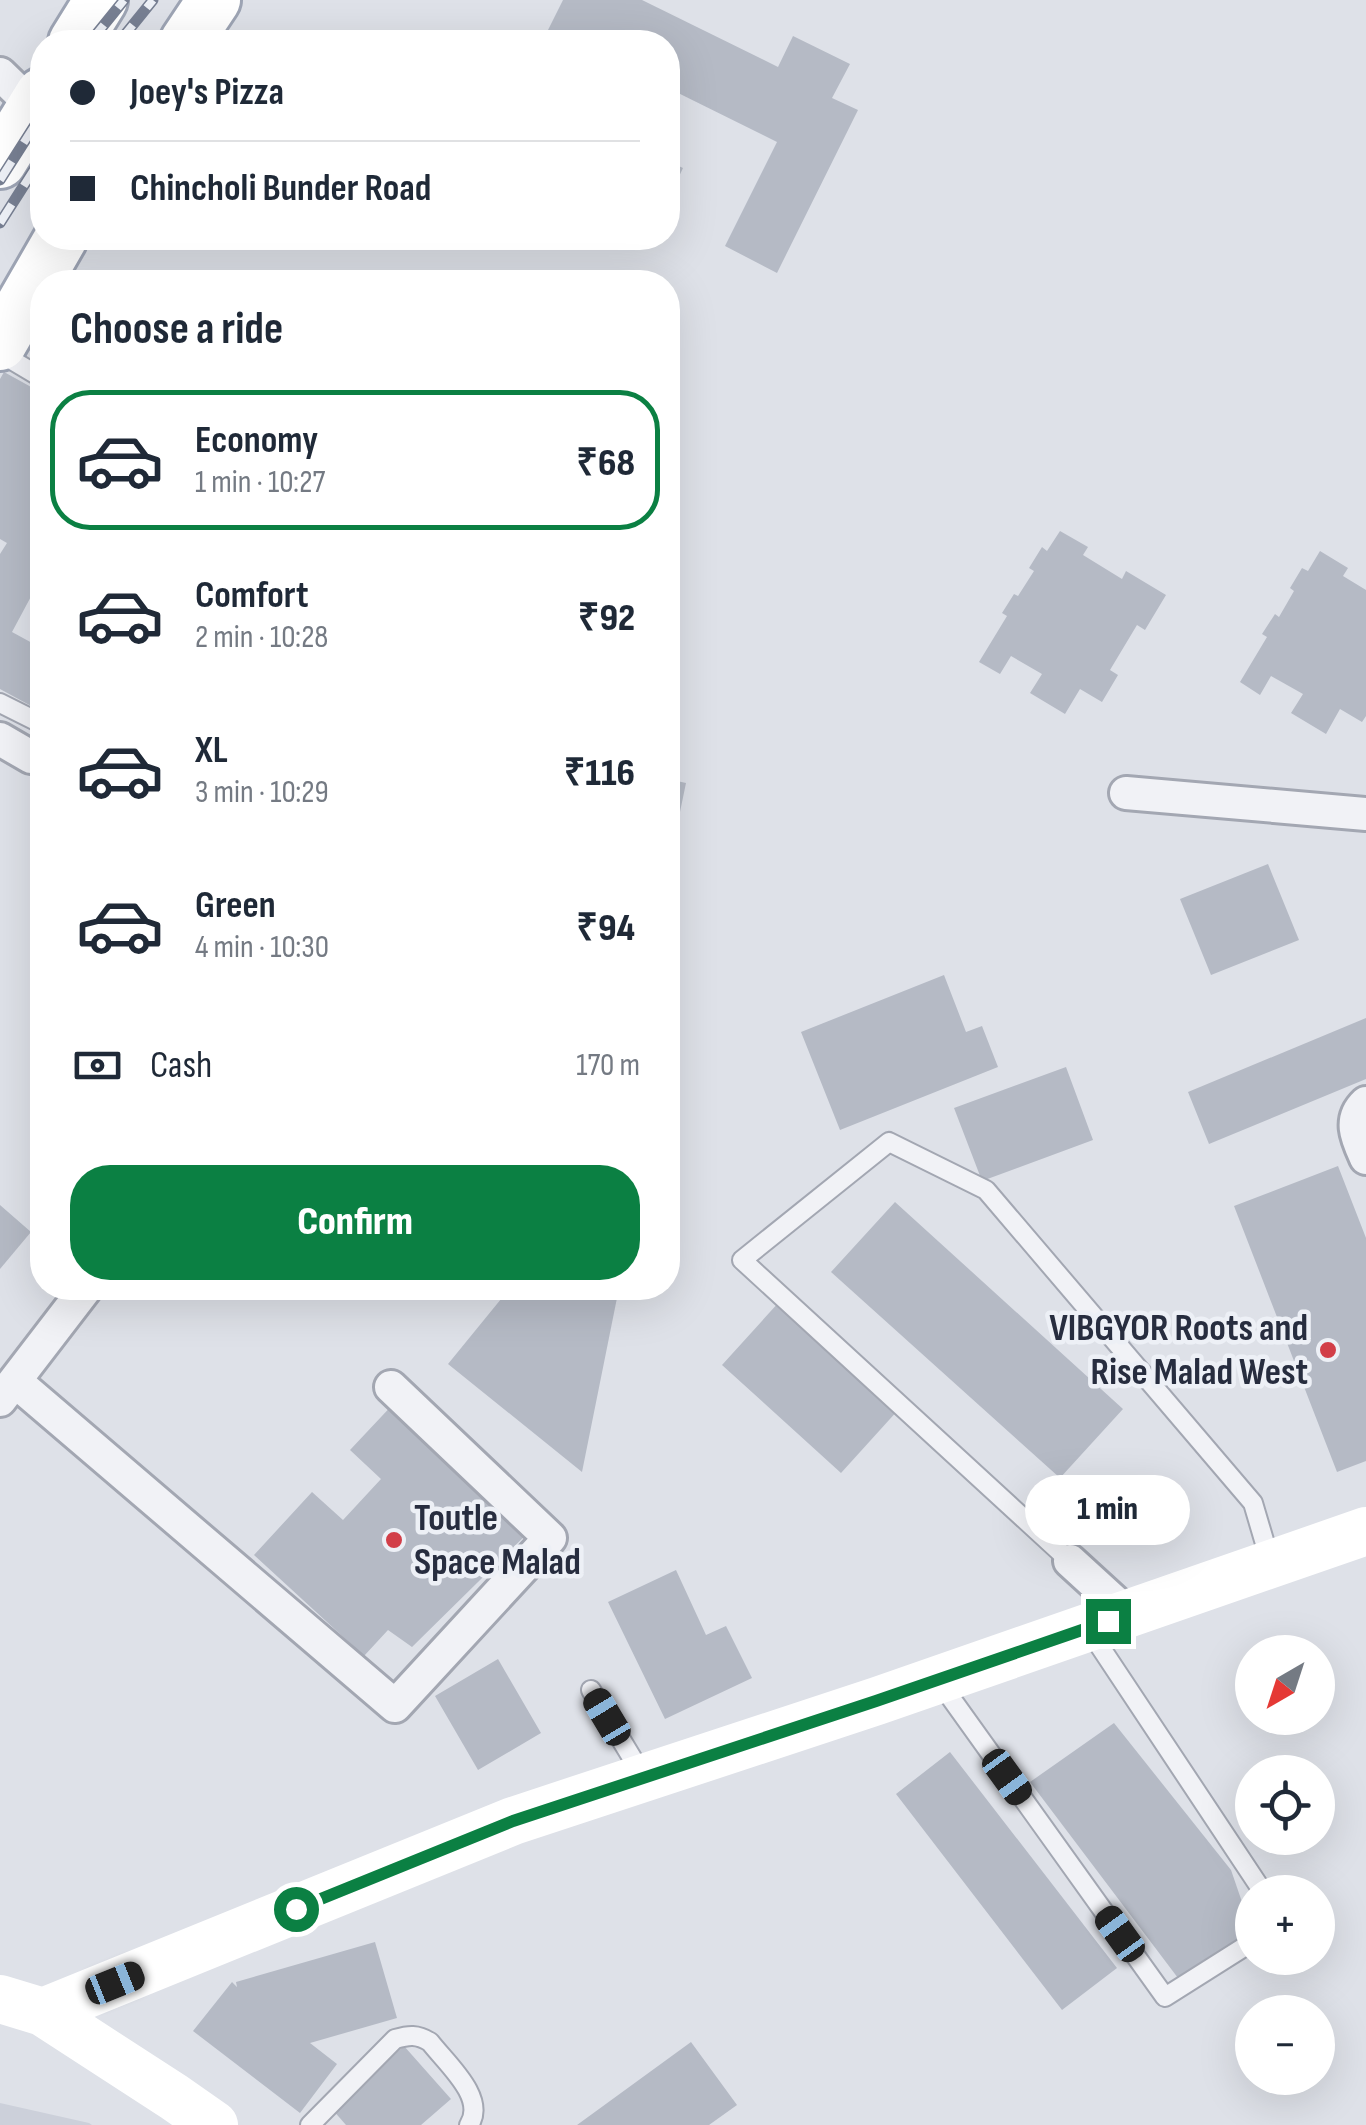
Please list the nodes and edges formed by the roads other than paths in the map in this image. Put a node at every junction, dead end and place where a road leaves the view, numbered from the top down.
1 (102, 0) edge
2 (214, 0) edge
3 (83, 30) edge
4 (194, 30) edge
5 (26, 92) edge
6 (0, 162) edge
7 (30, 292) edge
8 (0, 344) edge
9 (0, 353) edge
10 (30, 371) edge
11 (0, 703) edge
12 (30, 718) edge
13 (0, 740) edge
14 (30, 756) edge
15 (1126, 794) dead end
16 (1366, 814) edge
17 (1366, 1103) edge
18 (1366, 1158) edge
19 (77, 1300) edge
20 (390, 1387) dead end
21 (7, 1390) edge
22 (1366, 1531) edge
23 (1070, 1561) joint
24 (1272, 1564) junction
25 (1108, 1621) junction
26 (938, 1680) junction
27 (591, 1690) dead end
28 (644, 1777) junction
29 (1252, 1875) edge
30 (1235, 1953) edge
31 (21, 2006) edge
32 (186, 2111) edge
33 (310, 2125) edge
34 (469, 2125) edge

1 - 3 main road
2 - 4 main road
5 - 6 main road
7 - 8 main road
9 - 10 lane
11 - 12 lane
13 - 14 street
15 - 16 street
17 - 18 street
19 - 21 street
20 - 21 street
22 - 24 street
23 - 24 lane
23 - 25 street
24 - 25 street
25 - 26 street
25 - 29 lane
26 - 28 street
26 - 30 lane
27 - 28 lane
28 - 31 street
31 - 32 street
33 - 34 lane

